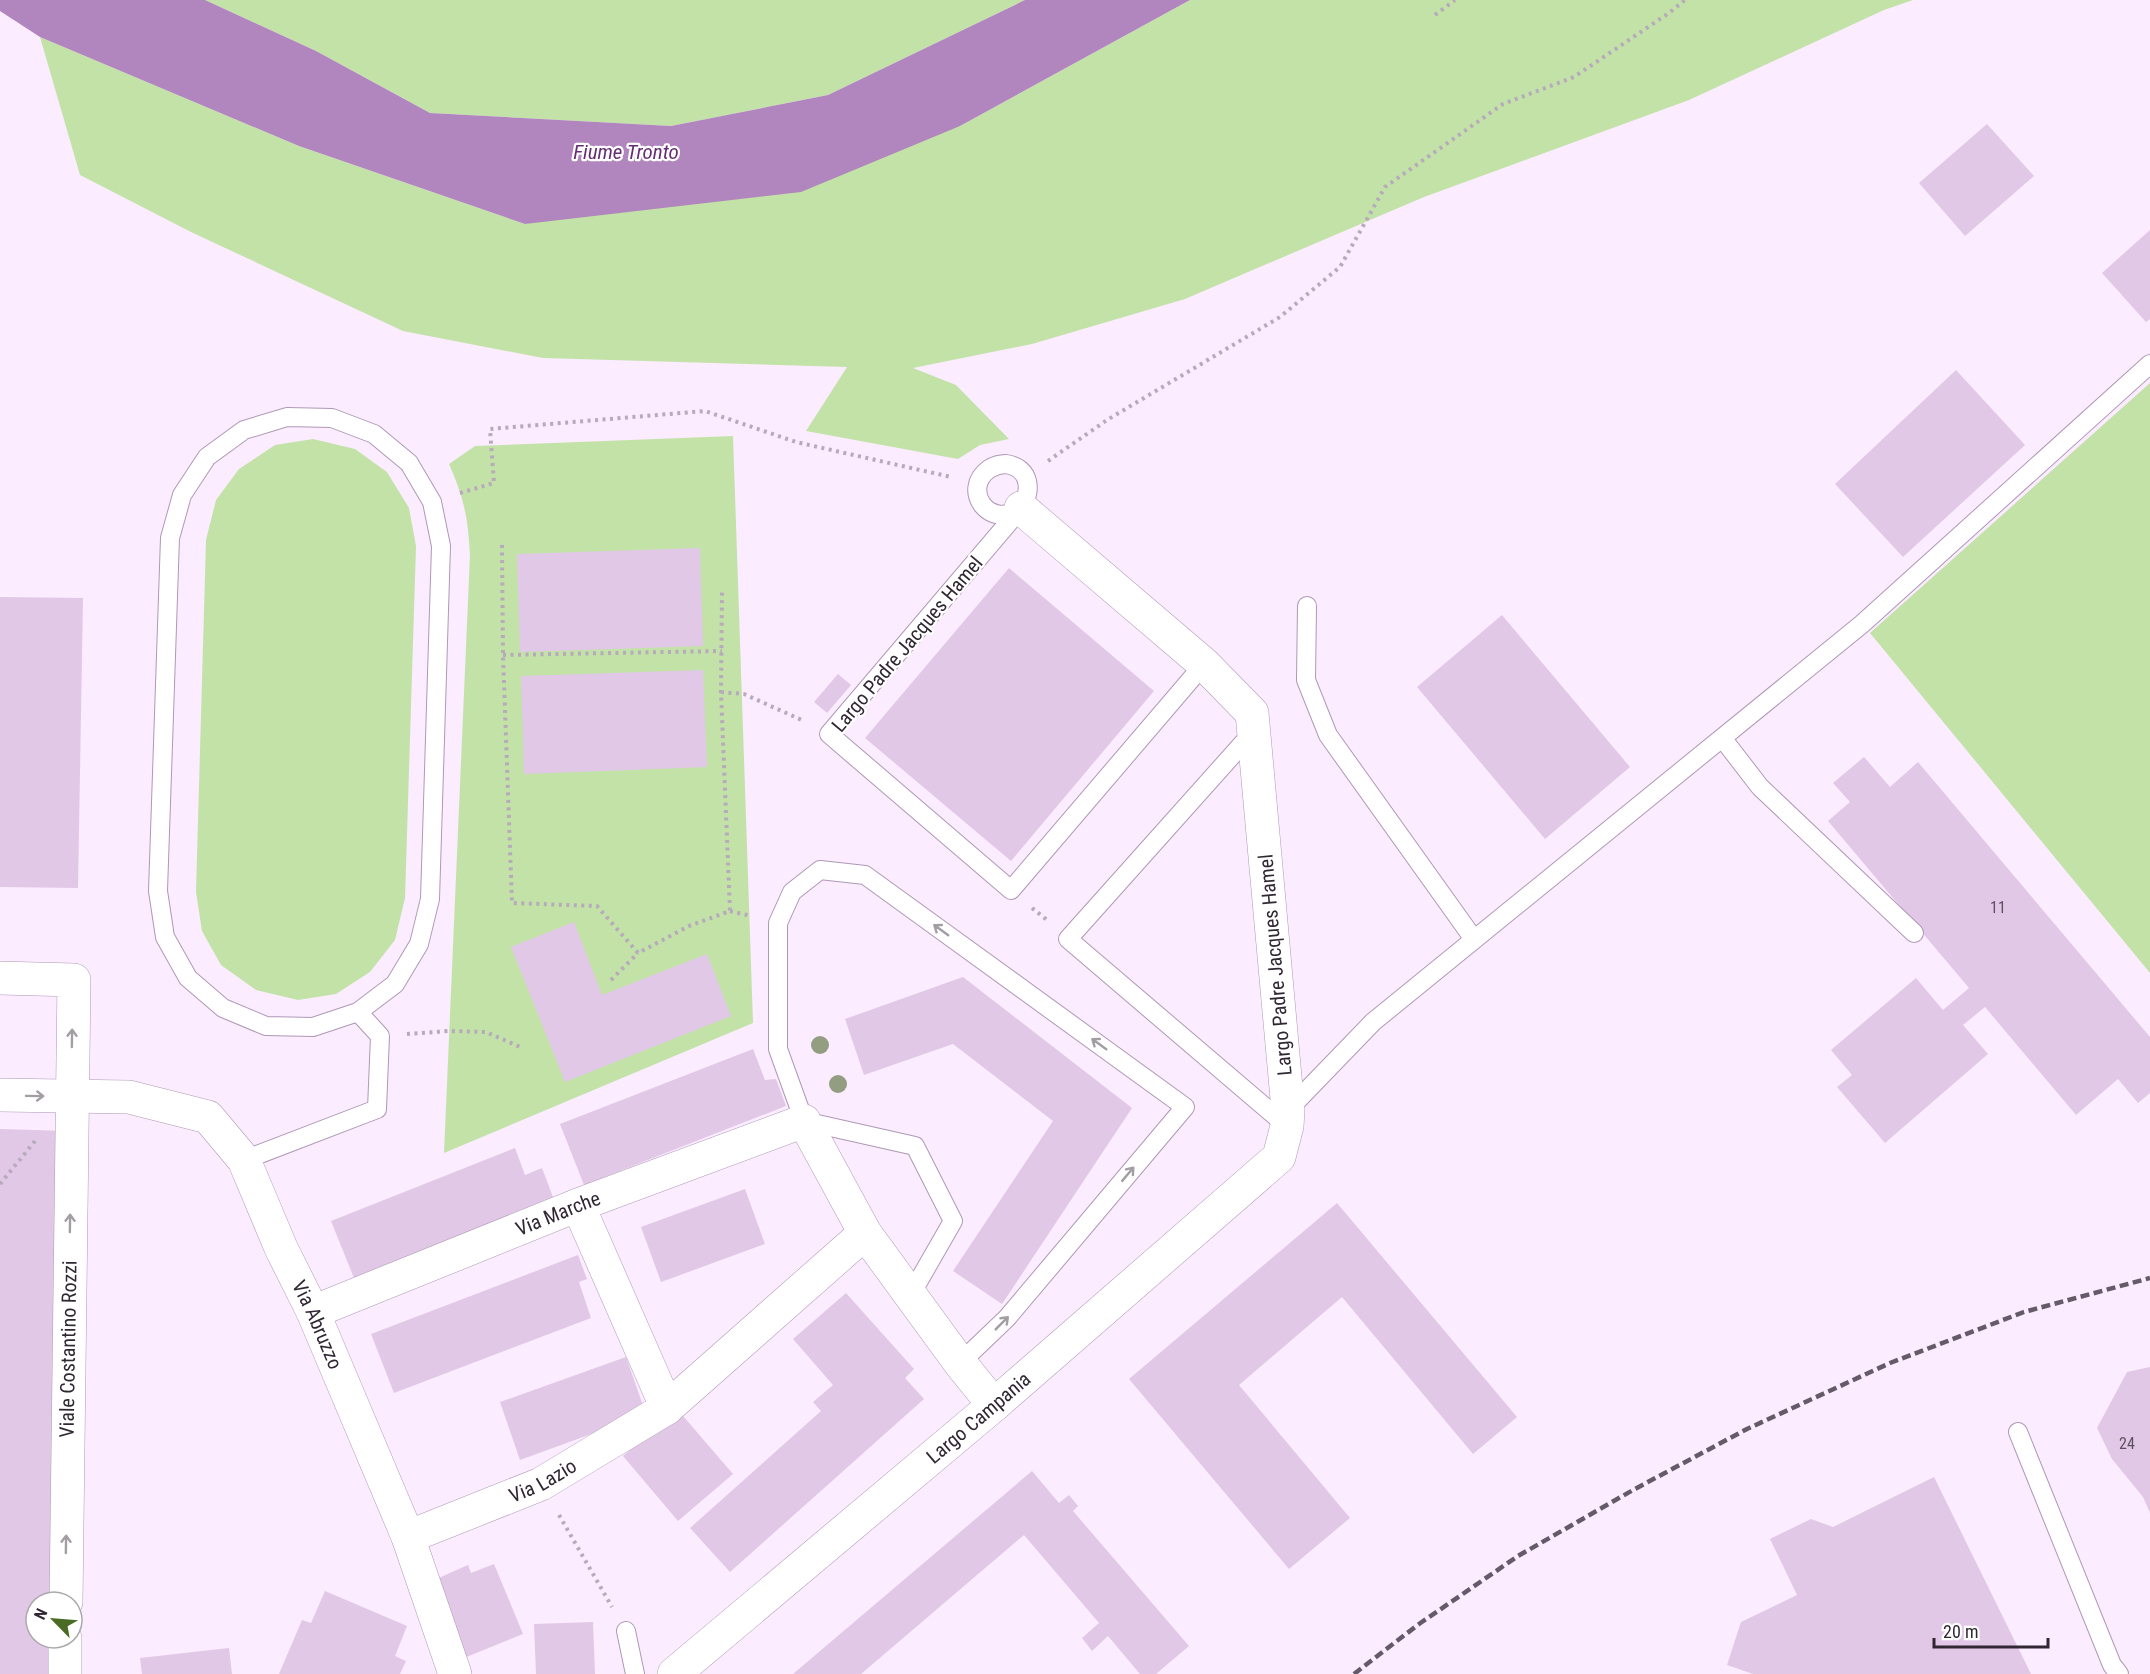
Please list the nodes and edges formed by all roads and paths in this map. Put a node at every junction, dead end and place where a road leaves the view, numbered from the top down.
1 (1455, 0) edge
2 (1685, 0) edge
3 (1435, 15) dead end
4 (2150, 364) edge
5 (1025, 476) junction
6 (978, 483) junction
7 (432, 502) junction
8 (1021, 508) junction
9 (501, 545) dead end
10 (722, 590) dead end
11 (1307, 606) dead end
12 (722, 651) junction
13 (503, 654) junction
14 (1204, 664) junction
15 (721, 692) junction
16 (1253, 732) junction
17 (829, 734) junction
18 (1723, 739) junction
19 (1011, 890) junction
20 (1914, 933) dead end
21 (1473, 938) junction
22 (1068, 939) junction
23 (638, 952) junction
24 (0, 978) edge
25 (611, 980) dead end
26 (358, 1012) junction
27 (380, 1036) junction
28 (520, 1047) dead end
29 (0, 1095) edge
30 (71, 1096) junction
31 (1288, 1118) junction
32 (804, 1121) junction
33 (1279, 1157) joint
34 (244, 1160) junction
35 (578, 1205) junction
36 (865, 1233) junction
37 (910, 1296) junction
38 (313, 1312) junction
39 (960, 1363) junction
40 (994, 1405) junction
41 (667, 1408) junction
42 (2018, 1432) dead end
43 (541, 1484) junction
44 (408, 1537) junction
45 (66, 1590) edge
46 (626, 1631) joint
47 (65, 1650) edge
48 (65, 1674) edge
49 (455, 1674) edge
50 (635, 1674) edge
51 (674, 1674) edge
52 (2119, 1674) edge

1 - 3 path
2 - 5 path
4 - 18 lane
5 - 6 lane
5 - 8 lane, Largo Padre Jacques Hamel
6 - 7 path
6 - 8 lane
7 - 26 lane
7 - 26 lane
8 - 14 street, Largo Padre Jacques Hamel
8 - 17 lane, Largo Padre Jacques Hamel
9 - 13 path
10 - 12 path
11 - 21 lane
12 - 13 path
12 - 15 path
13 - 23 path
14 - 16 street, Largo Padre Jacques Hamel
14 - 19 lane
15 - 17 path
15 - 23 path
16 - 22 lane
16 - 31 street, Largo Padre Jacques Hamel
17 - 19 lane, Largo Padre Jacques Hamel
18 - 20 lane
18 - 21 lane
19 - 22 path
21 - 31 lane
22 - 31 lane, Largo Padre Jacques Hamel
23 - 25 path
30 -> 24 street, Viale Costantino Rozzi
26 - 27 lane
27 - 28 path
27 - 34 lane
29 -> 30 street, Via Abruzzo
30 - 34 street, Via Abruzzo
45 -> 30 street, Viale Costantino Rozzi
31 - 33 street, Largo Padre Jacques Hamel
32 - 35 street, Via Marche
32 - 36 street
32 - 37 lane
39 -> 32 lane
33 - 40 street, Largo Campania
34 - 38 street, Via Abruzzo
35 - 38 street, Via Marche
35 - 41 street
36 - 37 street
36 - 41 street, Via Lazio
37 - 39 street
38 - 44 street, Via Abruzzo
39 - 40 street
40 - 51 street, Largo Campania
41 - 43 street, Via Lazio
42 - 52 lane
43 - 44 street, Via Lazio
43 - 46 path
44 - 49 street, Via Abruzzo
46 - 50 lane
47 - 48 street

